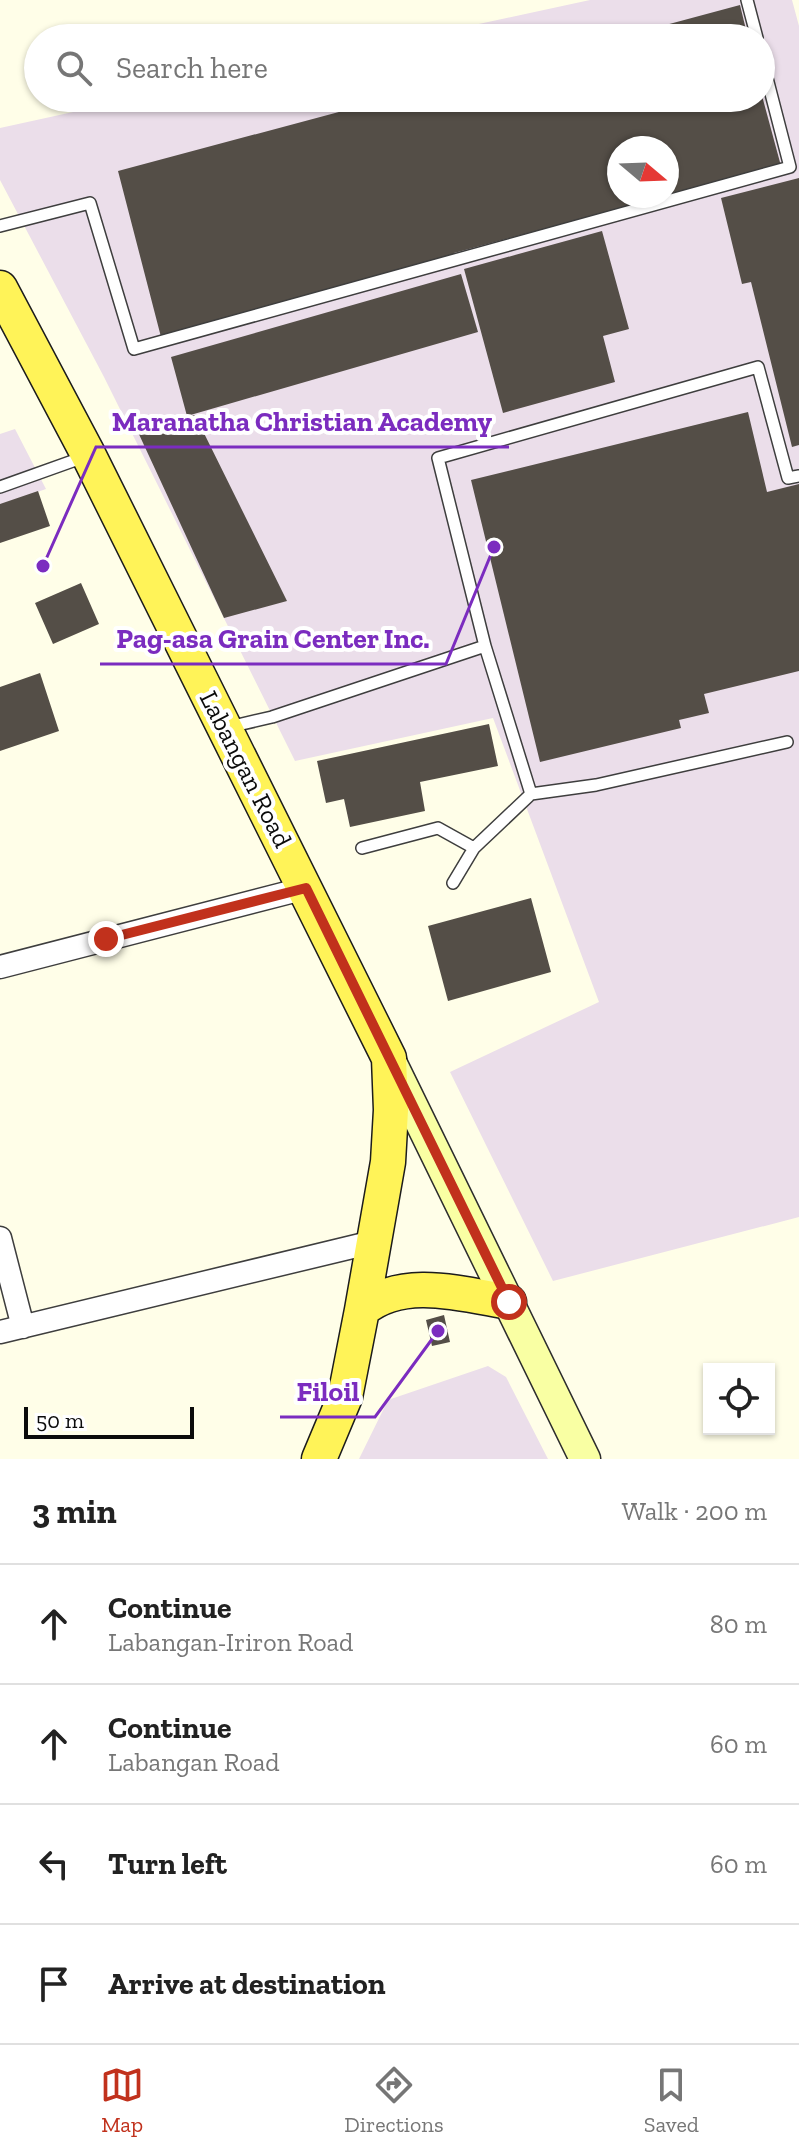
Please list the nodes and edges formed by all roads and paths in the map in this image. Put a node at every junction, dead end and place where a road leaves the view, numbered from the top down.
1 (747, 0) edge
2 (753, 24) edge
3 (775, 109) edge
4 (0, 226) edge
5 (0, 288) edge
6 (89, 456) junction
7 (799, 476) edge
8 (0, 487) edge
9 (485, 646) junction
10 (224, 728) junction
11 (787, 742) dead end
12 (531, 794) junction
13 (362, 848) dead end
14 (474, 848) junction
15 (453, 883) dead end
16 (306, 888) junction
17 (0, 967) edge
18 (389, 1058) junction
19 (0, 1238) edge
20 (373, 1242) junction
21 (509, 1302) junction
22 (362, 1310) junction
23 (23, 1327) junction
24 (0, 1332) edge
25 (319, 1459) edge
26 (585, 1459) edge

1 - 2 lane
3 - 4 lane
5 - 6 main road, Labangan Road
6 - 8 lane
6 - 10 main road, Labangan Road
7 - 9 lane
9 - 10 lane
9 - 12 lane
10 - 16 main road, Labangan Road
11 - 12 lane
12 - 14 lane
13 - 14 lane
14 - 15 lane
16 - 17 street
16 - 18 main road, Labangan Road
18 - 20 main road, Labangan Road
18 - 21 main road
19 - 23 street
20 - 22 main road, Labangan Road
20 - 23 street
21 - 22 main road
21 - 26 main road
22 - 25 main road, Labangan Road
23 - 24 street

